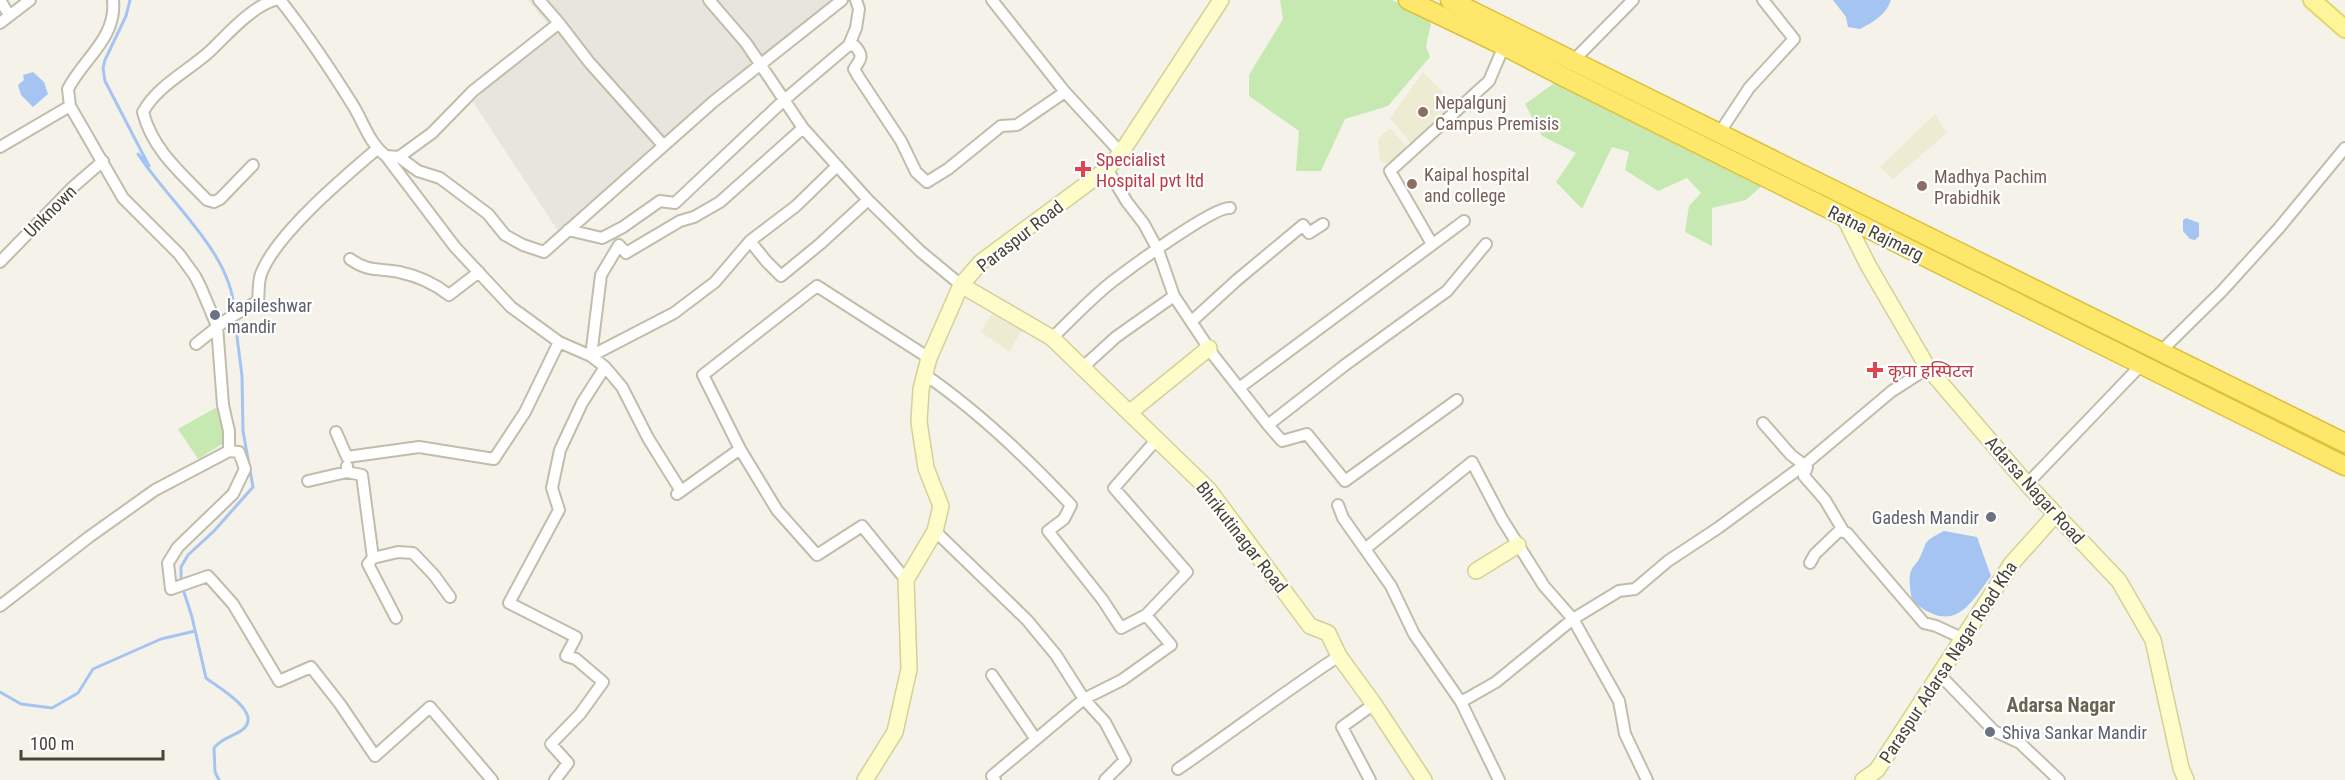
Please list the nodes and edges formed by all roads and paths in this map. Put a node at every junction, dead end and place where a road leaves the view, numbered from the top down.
1 (0, 0) edge
2 (30, 0) edge
3 (113, 0) edge
4 (275, 0) edge
5 (280, 0) edge
6 (539, 0) edge
7 (710, 0) edge
8 (842, 0) edge
9 (856, 0) edge
10 (992, 0) edge
11 (1221, 0) edge
12 (1408, 0) edge
13 (1450, 0) edge
14 (1633, 0) edge
15 (1763, 0) edge
16 (2312, 0) edge
17 (9, 15) junction
18 (0, 23) edge
19 (559, 23) junction
20 (2345, 29) edge
21 (849, 45) junction
22 (1504, 46) junction
23 (1572, 61) junction
24 (760, 66) junction
25 (1562, 76) junction
26 (1065, 92) junction
27 (783, 100) junction
28 (70, 106) junction
29 (803, 128) junction
30 (1720, 132) junction
31 (663, 145) junction
32 (0, 147) edge
33 (2345, 148) edge
34 (377, 149) junction
35 (1120, 153) junction
36 (387, 156) junction
37 (399, 157) junction
38 (103, 161) junction
39 (253, 165) dead end
40 (837, 166) junction
41 (1107, 169) junction
42 (868, 200) junction
43 (1230, 208) dead end
44 (1844, 217) junction
45 (1464, 221) dead end
46 (1323, 224) dead end
47 (568, 230) junction
48 (750, 241) junction
49 (1432, 244) junction
50 (1486, 244) dead end
51 (1158, 250) junction
52 (350, 260) dead end
53 (0, 262) edge
54 (479, 272) junction
55 (962, 285) junction
56 (1174, 296) junction
57 (1192, 321) junction
58 (217, 326) junction
59 (1052, 338) junction
60 (559, 342) junction
61 (196, 344) dead end
62 (1209, 348) junction
63 (2161, 352) junction
64 (591, 356) junction
65 (929, 358) junction
66 (2140, 364) junction
67 (605, 367) junction
68 (1082, 368) junction
69 (1928, 368) junction
70 (924, 374) junction
71 (1239, 387) junction
72 (1457, 399) dead end
73 (1130, 413) junction
74 (1763, 423) dead end
75 (1268, 425) junction
76 (336, 432) dead end
77 (1157, 439) junction
78 (2345, 443) edge
79 (740, 449) junction
80 (229, 452) junction
81 (347, 457) junction
82 (1804, 465) junction
83 (2345, 466) edge
84 (347, 472) junction
85 (308, 481) dead end
86 (2027, 484) junction
87 (1338, 505) dead end
88 (2055, 515) junction
89 (935, 531) junction
90 (1844, 532) junction
91 (1518, 544) junction
92 (1365, 549) junction
93 (373, 558) junction
94 (1810, 563) dead end
95 (1476, 571) dead end
96 (906, 580) junction
97 (450, 597) dead end
98 (0, 606) edge
99 (1146, 615) junction
100 (396, 618) dead end
101 (1573, 620) junction
102 (1962, 638) junction
103 (1339, 656) junction
104 (992, 675) dead end
105 (1940, 675) junction
106 (1084, 699) junction
107 (1461, 702) junction
108 (1374, 704) junction
109 (1035, 738) junction
110 (1178, 769) dead end
111 (492, 780) edge
112 (555, 780) edge
113 (865, 780) edge
114 (994, 780) edge
115 (1105, 780) edge
116 (1370, 780) edge
117 (1424, 780) edge
118 (1499, 780) edge
119 (1647, 780) edge
120 (1863, 780) edge
121 (2059, 780) edge
122 (2186, 780) edge

1 - 17 street
2 - 17 street
3 - 28 street
4 - 39 street
5 - 34 street
6 - 19 street
7 - 24 street
8 - 24 street
9 - 21 street
10 - 26 street
11 - 35 street, Paraspur Road
12 - 22 highway, Ratna Rajmarg
13 - 23 highway, Ratna Rajmarg
14 - 23 street
15 - 30 street
16 - 20 main road
17 - 18 street
19 - 31 street
19 - 37 street
21 - 26 street
21 - 27 street
22 - 25 highway, Ratna Rajmarg
22 - 49 street
23 - 25 street
23 - 30 highway, Ratna Rajmarg
24 - 27 street
24 - 31 street
25 - 44 highway, Ratna Rajmarg
26 - 35 street
27 - 29 street
27 - 47 street
28 - 32 street
28 - 38 street
29 - 40 street
29 - 64 street
30 - 63 highway, Ratna Rajmarg
31 - 47 street
33 - 63 street
34 - 36 street
34 - 58 street
35 - 41 street, Paraspur Road
36 - 37 street
36 - 54 street
37 - 47 street
38 - 53 street, Unknown
38 - 58 street
40 - 42 street
40 - 48 street
41 - 51 street
41 - 55 street, Paraspur Road
42 - 48 street
42 - 55 street
43 - 51 street
44 - 66 highway, Ratna Rajmarg
44 - 69 street, Adarsa Nagar Road
45 - 49 street
46 - 57 street
48 - 64 street
49 - 71 street
50 - 75 street
51 - 56 street
51 - 59 street
52 - 54 street
54 - 60 street
55 - 59 street, Bhrikutinagar Road
55 - 65 street, Paraspur Road
56 - 57 street
56 - 68 street
57 - 62 street
58 - 61 street
58 - 80 street
59 - 68 street, Bhrikutinagar Road
60 - 64 street
60 - 81 street
62 - 71 street
62 - 73 street
63 - 66 street
63 - 78 highway, Ratna Rajmarg
64 - 67 street
65 - 70 street, Paraspur Road
65 - 79 street
66 - 83 highway, Ratna Rajmarg
66 - 86 street
67 - 79 street
67 - 112 street
68 - 73 street, Bhrikutinagar Road
69 - 82 street
69 - 86 street, Adarsa Nagar Road
70 - 89 street, Paraspur Road
70 - 99 street
71 - 75 street
72 - 75 street
73 - 77 street, Bhrikutinagar Road
74 - 82 street
76 - 81 street
77 - 99 street
77 - 103 street, Bhrikutinagar Road
79 - 96 street
80 - 98 street
80 - 111 street
81 - 84 street
82 - 90 street
82 - 101 street
84 - 85 street
84 - 93 street
86 - 88 street, Adarsa Nagar Road
87 - 92 street
88 - 102 street, Paraspur Adarsa Nagar Road Kha
88 - 122 street, Adarsa Nagar Road
89 - 96 street, Paraspur Road
89 - 106 street
90 - 94 street
90 - 102 street
91 - 92 street
91 - 95 street
91 - 101 street
92 - 107 street
93 - 97 street
93 - 100 street
96 - 113 street
99 - 106 street
101 - 107 street
101 - 119 street
102 - 105 street, Paraspur Adarsa Nagar Road Kha
103 - 108 street, Bhrikutinagar Road
103 - 110 street
104 - 109 street
105 - 120 street, Paraspur Adarsa Nagar Road Kha
105 - 121 street
106 - 109 street
106 - 115 street
107 - 118 street
108 - 116 street
108 - 117 street, Bhrikutinagar Road
109 - 114 street

